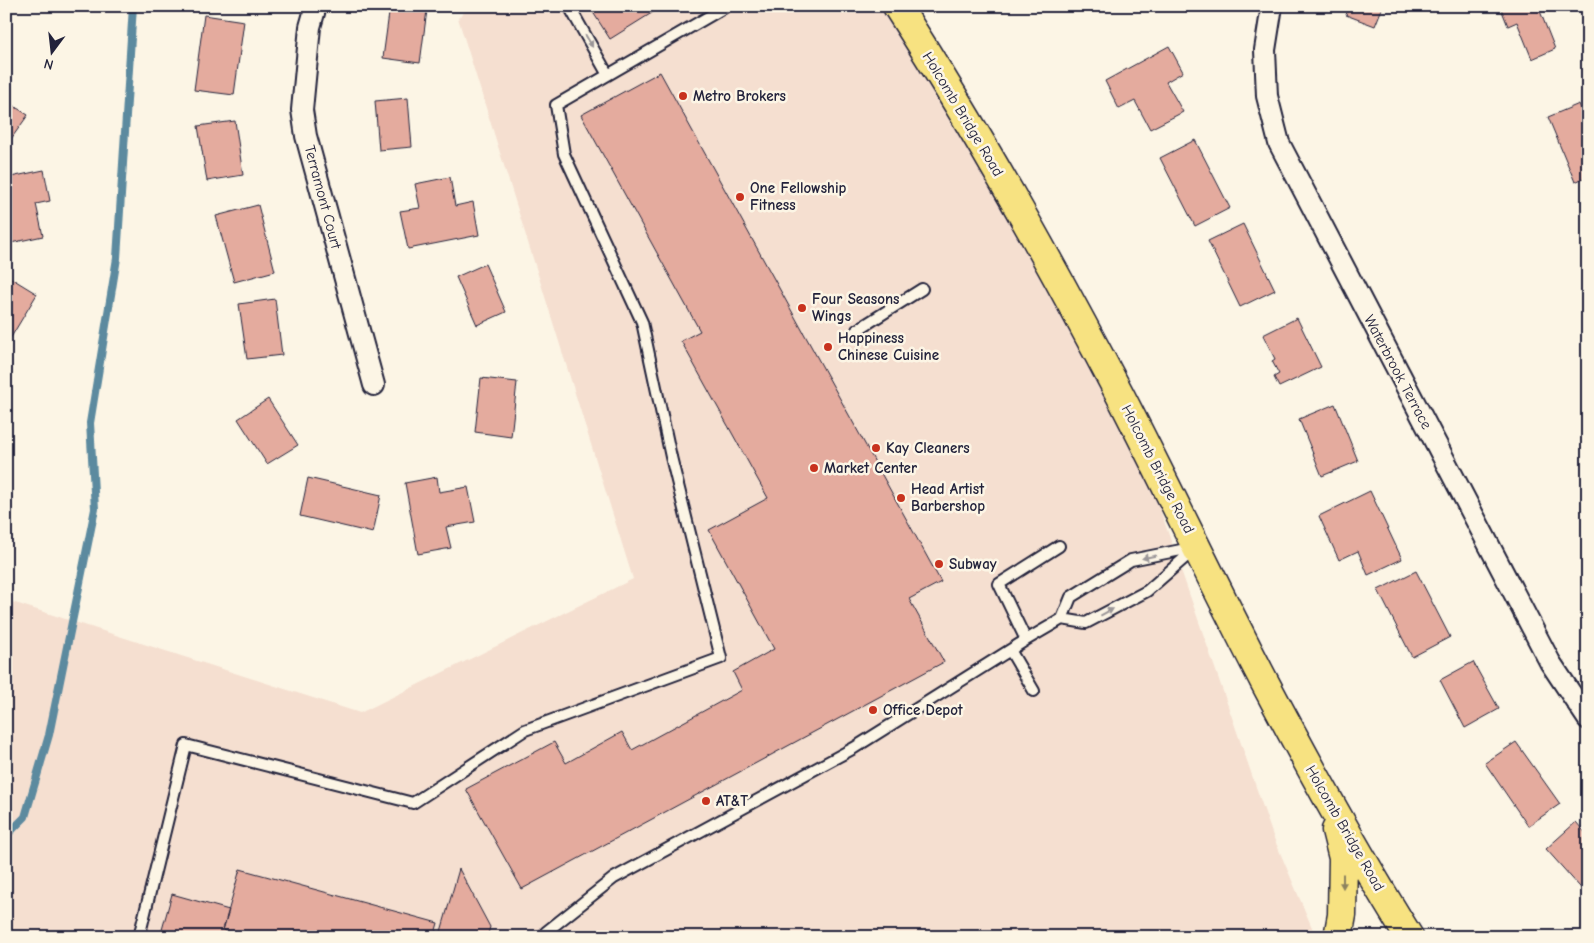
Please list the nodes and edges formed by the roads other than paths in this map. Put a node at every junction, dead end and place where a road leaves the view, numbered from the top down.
1 (316, 6) edge
2 (569, 6) edge
3 (727, 6) edge
4 (897, 6) edge
5 (1272, 6) edge
6 (608, 75) junction
7 (922, 289) dead end
8 (857, 330) dead end
9 (374, 384) dead end
10 (1059, 546) dead end
11 (1197, 547) junction
12 (1062, 619) junction
13 (1026, 640) junction
14 (1010, 650) junction
15 (1034, 691) dead end
16 (1588, 720) edge
17 (1327, 799) junction
18 (139, 937) edge
19 (545, 937) edge
20 (1338, 937) edge
21 (1409, 937) edge

1 - 9 street, Terramont Court
2 -> 6 lane
3 - 6 lane
4 - 11 main road, Holcomb Bridge Road
5 - 16 street, Waterbrook Terrace
6 - 18 lane
7 - 8 lane
10 - 13 lane
12 -> 11 lane
11 -> 12 lane
11 - 17 main road, Holcomb Bridge Road
12 - 13 lane
13 - 14 lane
14 - 15 lane
14 - 19 lane
17 -> 20 main road
17 - 21 main road, Holcomb Bridge Road

